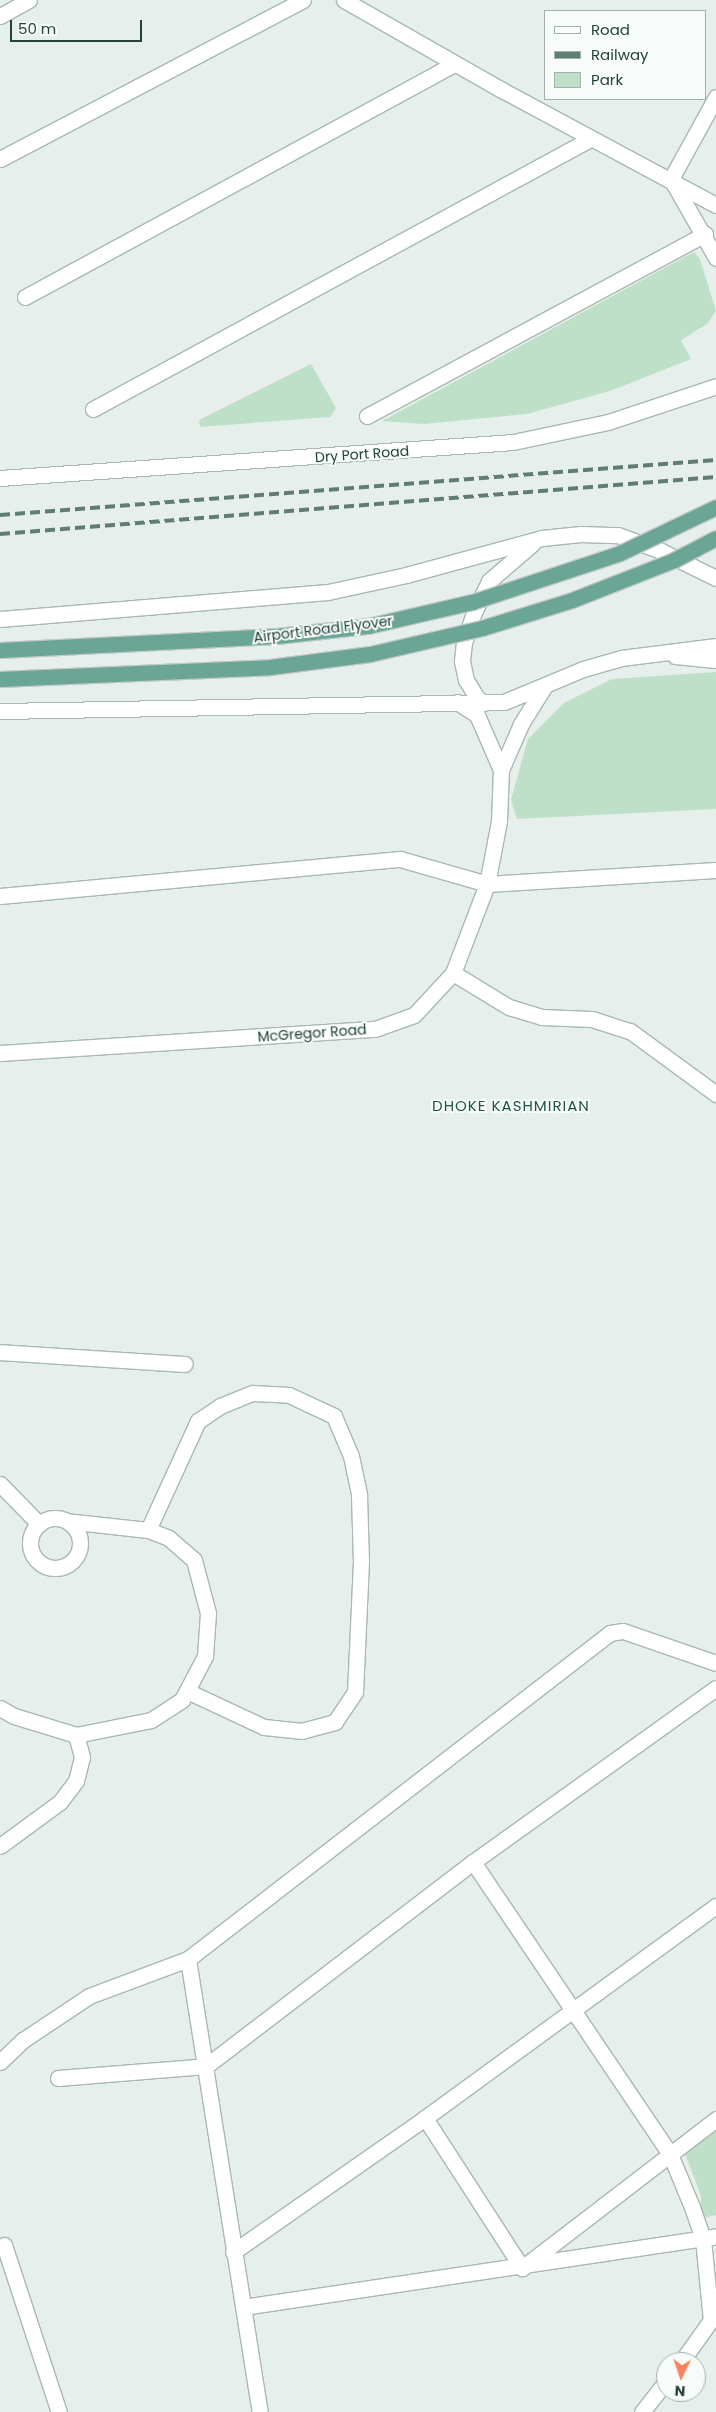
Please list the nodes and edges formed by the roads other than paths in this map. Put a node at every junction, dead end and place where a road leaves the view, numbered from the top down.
1 (30, 0) edge
2 (303, 0) edge
3 (344, 0) edge
4 (0, 16) edge
5 (454, 64) junction
6 (716, 97) edge
7 (590, 138) junction
8 (0, 159) edge
9 (671, 179) junction
10 (716, 205) edge
11 (705, 234) junction
12 (716, 258) edge
13 (25, 297) dead end
14 (716, 386) edge
15 (94, 410) dead end
16 (367, 416) dead end
17 (0, 478) edge
18 (716, 507) edge
19 (542, 538) junction
20 (716, 538) edge
21 (716, 578) edge
22 (0, 619) edge
23 (716, 646) edge
24 (0, 650) edge
25 (648, 654) junction
26 (716, 660) edge
27 (0, 679) edge
28 (544, 687) junction
29 (457, 702) junction
30 (484, 703) junction
31 (0, 711) edge
32 (501, 770) junction
33 (716, 870) edge
34 (487, 884) junction
35 (0, 896) edge
36 (453, 973) junction
37 (0, 1054) edge
38 (716, 1094) edge
39 (0, 1352) edge
40 (185, 1364) dead end
41 (0, 1484) edge
42 (67, 1521) junction
43 (39, 1524) junction
44 (148, 1530) junction
45 (716, 1663) edge
46 (716, 1688) edge
47 (187, 1691) junction
48 (0, 1708) edge
49 (76, 1735) junction
50 (0, 1846) edge
51 (473, 1862) junction
52 (716, 1906) edge
53 (188, 1959) junction
54 (572, 2009) junction
55 (0, 2062) edge
56 (206, 2066) junction
57 (58, 2078) dead end
58 (425, 2118) junction
59 (716, 2119) edge
60 (670, 2154) junction
61 (709, 2238) edge
62 (4, 2246) dead end
63 (233, 2252) junction
64 (522, 2268) junction
65 (243, 2308) junction
66 (714, 2326) edge
67 (690, 2352) edge
68 (656, 2394) edge
69 (59, 2412) edge
70 (260, 2412) edge
71 (642, 2412) edge

1 - 4 street
2 - 8 street
3 - 5 street
5 - 7 street
5 - 13 street
6 - 9 street
7 - 9 street
7 - 15 street
9 - 10 street
9 - 11 street
11 - 12 street
11 - 16 street
14 - 17 street, Dry Port Road
18 - 24 main road, Airport Road Flyover, bridge
19 - 21 street
19 - 22 street
19 - 30 street
20 - 27 main road, Airport Road Flyover, bridge
23 - 25 street
25 - 26 street
25 - 28 street
28 - 30 street
28 - 32 street
29 - 30 street
29 - 31 street
29 - 32 street
32 - 34 street, McGregor Road
33 - 34 street
34 - 35 street
34 - 36 street, McGregor Road
36 - 37 street, McGregor Road
36 - 38 street
39 - 40 street
41 - 43 street
42 - 43 street
42 - 43 street
42 - 44 street
44 - 47 street
44 - 47 street
45 - 53 street
46 - 51 street
47 - 49 street
48 - 49 street
49 - 50 street
51 - 54 street
51 - 56 street
52 - 54 street
53 - 55 street
53 - 56 street
54 - 58 street
54 - 60 street
56 - 57 street
56 - 63 street
58 - 63 street
58 - 64 street
59 - 60 street
60 - 61 street
60 - 64 street
61 - 64 street
61 - 66 street
62 - 69 street
63 - 65 street
64 - 65 street
65 - 70 street
66 - 67 street
68 - 71 street

